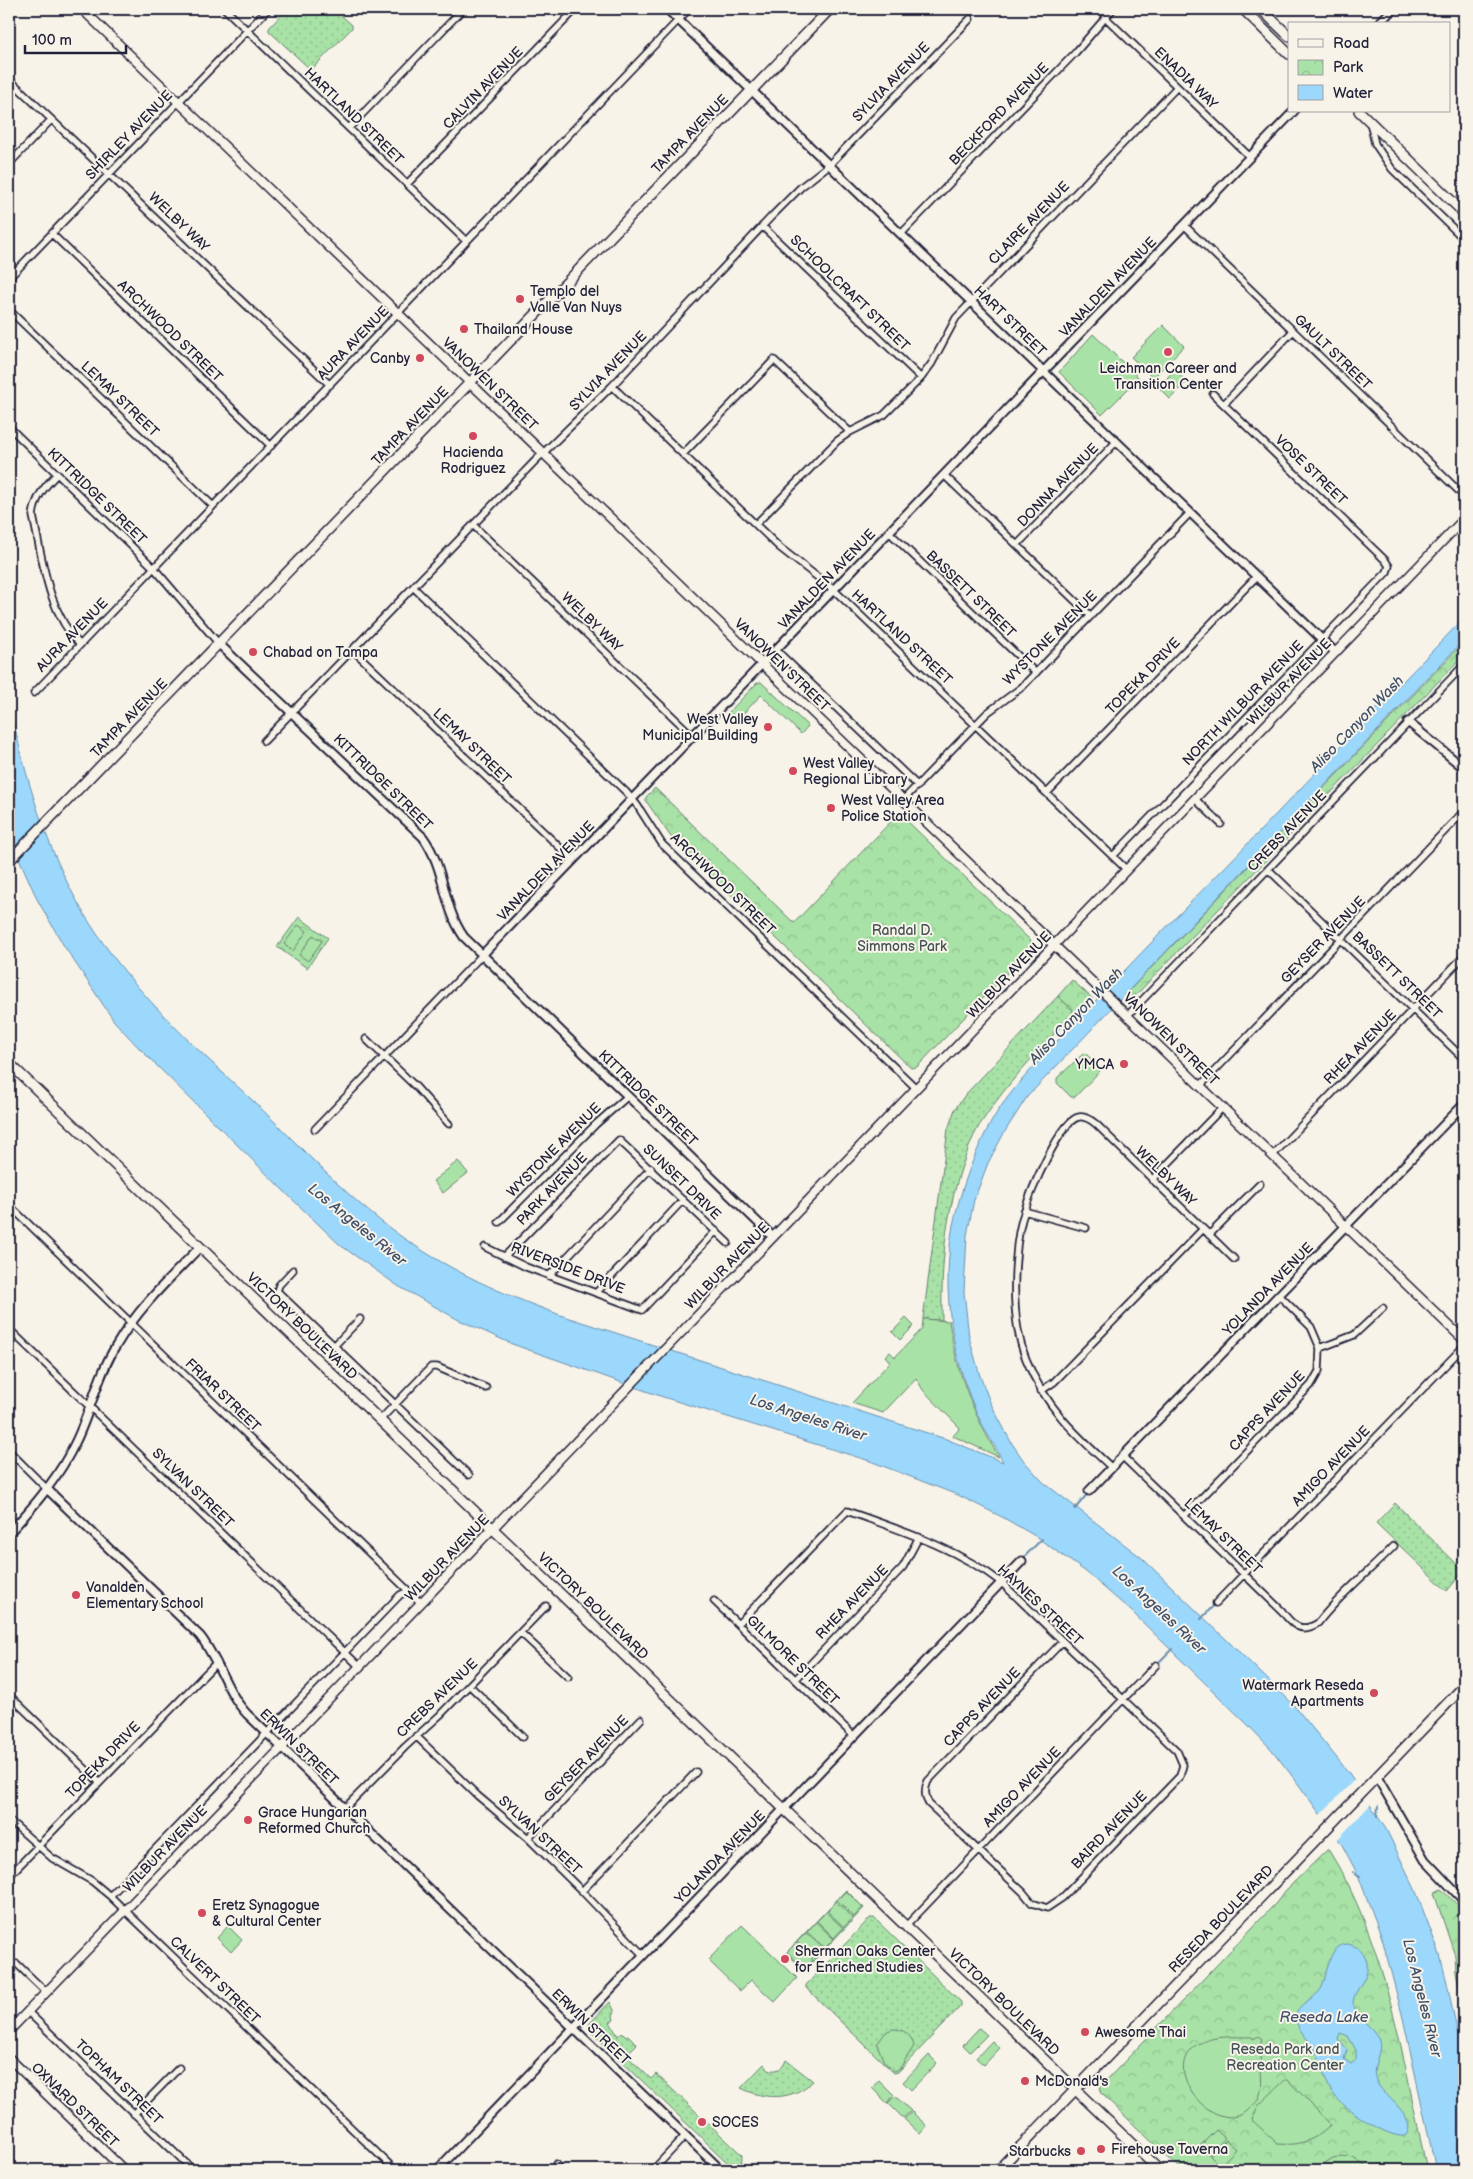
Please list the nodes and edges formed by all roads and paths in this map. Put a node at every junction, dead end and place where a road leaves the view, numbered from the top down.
1 (82, 9) edge
2 (225, 9) edge
3 (268, 9) edge
4 (464, 9) edge
5 (576, 9) edge
6 (667, 9) edge
7 (689, 9) edge
8 (830, 9) edge
9 (1113, 9) edge
10 (1243, 9) edge
11 (1261, 9) edge
12 (1393, 9) edge
13 (1105, 17) junction
14 (970, 19) dead end
15 (678, 20) junction
16 (1380, 22) edge
17 (247, 30) junction
18 (1288, 35) edge
19 (1288, 53) edge
20 (9, 79) edge
21 (1177, 87) junction
22 (751, 91) junction
23 (178, 102) junction
24 (1293, 112) edge
25 (1360, 112) edge
26 (51, 120) junction
27 (1370, 122) junction
28 (349, 128) junction
29 (1250, 158) junction
30 (9, 164) edge
31 (829, 165) junction
32 (110, 173) junction
33 (407, 184) junction
34 (1464, 213) edge
35 (762, 226) junction
36 (1184, 226) junction
37 (52, 234) junction
38 (901, 234) junction
39 (1464, 239) edge
40 (466, 241) junction
41 (9, 278) edge
42 (971, 302) junction
43 (9, 310) edge
44 (398, 313) junction
45 (1293, 332) junction
46 (1044, 371) junction
47 (921, 378) junction
48 (471, 382) junction
49 (330, 385) junction
50 (612, 386) junction
51 (1214, 394) dead end
52 (1224, 404) junction
53 (9, 427) edge
54 (850, 432) junction
55 (1116, 442) junction
56 (271, 446) junction
57 (544, 452) junction
58 (683, 454) junction
59 (57, 474) junction
60 (944, 475) junction
61 (1464, 496) edge
62 (214, 506) junction
63 (1190, 513) junction
64 (1464, 519) edge
65 (756, 524) junction
66 (474, 526) junction
67 (889, 532) junction
68 (1017, 545) junction
69 (1389, 566) joint
70 (154, 568) junction
71 (1256, 577) junction
72 (413, 588) junction
73 (834, 590) junction
74 (1091, 616) junction
75 (1322, 639) junction
76 (219, 644) junction
77 (80, 645) junction
78 (354, 650) junction
79 (776, 650) junction
80 (1335, 652) junction
81 (763, 664) junction
82 (1464, 665) edge
83 (1036, 673) junction
84 (34, 693) dead end
85 (292, 713) junction
86 (1408, 722) junction
87 (977, 725) junction
88 (693, 736) junction
89 (264, 741) dead end
90 (1464, 768) edge
91 (918, 786) junction
92 (1047, 793) junction
93 (632, 799) junction
94 (904, 799) junction
95 (1195, 799) junction
96 (1464, 811) edge
97 (1221, 824) dead end
98 (1113, 856) junction
99 (573, 860) junction
100 (9, 861) edge
101 (1268, 869) junction
102 (1127, 870) junction
103 (1341, 939) junction
104 (1055, 946) junction
105 (482, 955) junction
106 (1464, 956) edge
107 (1414, 1009) junction
108 (1128, 1015) junction
109 (366, 1039) dead end
110 (384, 1057) junction
111 (1464, 1059) edge
112 (9, 1063) edge
113 (1201, 1085) junction
114 (916, 1088) junction
115 (628, 1096) junction
116 (1464, 1104) edge
117 (1223, 1107) junction
118 (449, 1124) dead end
119 (315, 1129) dead end
120 (619, 1140) joint
121 (1273, 1155) junction
122 (650, 1168) junction
123 (1152, 1180) junction
124 (1260, 1184) dead end
125 (684, 1200) junction
126 (9, 1205) edge
127 (1024, 1211) junction
128 (499, 1222) dead end
129 (1346, 1226) junction
130 (1086, 1228) dead end
131 (1203, 1229) junction
132 (716, 1231) junction
133 (1209, 1235) junction
134 (773, 1237) junction
135 (728, 1243) dead end
136 (200, 1247) junction
137 (485, 1247) dead end
138 (504, 1257) junction
139 (1234, 1259) dead end
140 (293, 1270) dead end
141 (549, 1276) junction
142 (596, 1293) junction
143 (1279, 1295) junction
144 (1383, 1308) dead end
145 (360, 1319) dead end
146 (131, 1323) junction
147 (9, 1329) edge
148 (1464, 1340) edge
149 (334, 1346) junction
150 (1464, 1346) edge
151 (1320, 1348) junction
152 (486, 1388) dead end
153 (1041, 1391) junction
154 (394, 1404) junction
155 (89, 1407) junction
156 (380, 1420) junction
157 (9, 1451) edge
158 (1123, 1458) junction
159 (1112, 1468) junction
160 (469, 1475) dead end
161 (48, 1489) junction
162 (1089, 1491) dead end
163 (1184, 1516) junction
164 (493, 1528) junction
165 (9, 1533) edge
166 (918, 1537) junction
167 (1394, 1546) dead end
168 (1022, 1560) dead end
169 (1244, 1574) junction
170 (1002, 1583) junction
171 (408, 1591) junction
172 (714, 1601) dead end
173 (420, 1602) junction
174 (1216, 1603) dead end
175 (546, 1606) dead end
176 (738, 1624) junction
177 (521, 1633) junction
178 (1062, 1642) junction
179 (345, 1652) junction
180 (217, 1662) junction
181 (1156, 1665) dead end
182 (359, 1666) junction
183 (568, 1677) dead end
184 (796, 1679) junction
185 (469, 1685) junction
186 (1464, 1686) edge
187 (9, 1695) edge
188 (1123, 1700) junction
189 (641, 1719) dead end
190 (267, 1734) junction
191 (416, 1736) junction
192 (855, 1736) junction
193 (523, 1737) dead end
194 (281, 1747) junction
195 (1184, 1765) joint
196 (696, 1772) dead end
197 (1377, 1777) junction
198 (99, 1782) junction
199 (345, 1808) junction
200 (784, 1809) junction
201 (9, 1820) edge
202 (528, 1838) junction
203 (37, 1847) junction
204 (979, 1850) junction
205 (9, 1876) edge
206 (582, 1891) junction
207 (110, 1896) junction
208 (1464, 1901) edge
209 (124, 1910) junction
210 (906, 1926) junction
211 (643, 1955) junction
212 (17, 1964) dead end
213 (46, 1992) junction
214 (27, 2011) junction
215 (573, 2027) junction
216 (9, 2030) edge
217 (9, 2058) edge
218 (179, 2068) dead end
219 (1076, 2090) junction
220 (134, 2114) junction
221 (685, 2136) junction
222 (556, 2164) dead end
223 (1155, 2169) edge
224 (124, 2170) edge
225 (193, 2170) edge
226 (394, 2170) edge
227 (437, 2170) edge
228 (560, 2170) edge
229 (653, 2170) edge
230 (721, 2170) edge
231 (998, 2170) edge

1 - 23 main road, VANOWEN STREET
2 - 17 street, HARTLAND STREET
3 - 17 street, SHIRLEY AVENUE
4 - 28 street
5 - 33 street, CALVIN AVENUE
6 - 15 street, HART STREET
7 - 15 street, AURA AVENUE
8 - 22 main road, TAMPA AVENUE
9 - 13 street, BECKFORD AVENUE
10 - 19 main road
11 - 18 main road
12 - 16 street
13 - 21 street, ENADIA WAY
13 - 38 street, BECKFORD AVENUE
14 - 31 street, SYLVIA AVENUE
15 - 22 street, HART STREET
15 - 40 street, AURA AVENUE
17 - 23 street, SHIRLEY AVENUE
17 - 28 street, HARTLAND STREET
20 - 26 street, WELBY WAY
21 - 29 street, ENADIA WAY
21 - 42 street, CLAIRE AVENUE
22 - 31 street, HART STREET
22 - 48 main road, TAMPA AVENUE
23 - 32 street, SHIRLEY AVENUE
23 - 44 main road, VANOWEN STREET
24 - 29 street, VANALDEN AVENUE
25 - 27 main road
26 - 30 street
26 - 32 street, WELBY WAY
27 - 34 main road
27 - 39 street
28 - 33 street, HARTLAND STREET
29 - 36 street, VANALDEN AVENUE
31 - 35 street, SYLVIA AVENUE
31 - 38 street, HART STREET
32 - 37 street, SHIRLEY AVENUE
32 - 49 street, WELBY WAY
33 - 40 street, HARTLAND STREET
35 - 47 street, SCHOOLCRAFT STREET
35 - 50 street, SYLVIA AVENUE
36 - 45 street, GAULT STREET
36 - 46 street, VANALDEN AVENUE
37 - 41 street, SHIRLEY AVENUE
37 - 56 street, ARCHWOOD STREET
38 - 42 street, HART STREET
40 - 44 street, AURA AVENUE
42 - 46 street, HART STREET
42 - 47 street, CLAIRE AVENUE
43 - 62 street, LEMAY STREET
44 - 48 main road, VANOWEN STREET
44 - 49 street, AURA AVENUE
45 - 52 street
45 - 61 street, GAULT STREET
46 - 55 street, HART STREET
46 - 60 street, VANALDEN AVENUE
47 - 54 street, CLAIRE AVENUE
48 - 57 main road, VANOWEN STREET
48 - 76 main road, TAMPA AVENUE
49 - 56 street, AURA AVENUE
50 - 57 street, SYLVIA AVENUE
50 - 58 street, HARTLAND STREET
51 - 52 street, VOSE STREET
52 - 69 street, VOSE STREET
53 - 59 street, KITTRIDGE STREET
54 - 58 street
54 - 65 street, CLAIRE AVENUE
55 - 63 street, HART STREET
55 - 68 street, DONNA AVENUE
56 - 62 street, AURA AVENUE
57 - 66 street, SYLVIA AVENUE
57 - 81 main road, VANOWEN STREET
58 - 65 street, HARTLAND STREET
59 - 70 street, KITTRIDGE STREET
59 - 77 street
60 - 67 street, VANALDEN AVENUE
60 - 68 street
62 - 70 street, AURA AVENUE
63 - 71 street, HART STREET
63 - 74 street, WYSTONE AVENUE
64 - 80 main road, WILBUR AVENUE
65 - 73 street, HARTLAND STREET
66 - 72 street, SYLVIA AVENUE
66 - 88 street, WELBY WAY
67 - 73 street, VANALDEN AVENUE
67 - 83 street, BASSETT STREET
68 - 74 street
69 - 75 street, NORTH WILBUR AVENUE
70 - 76 street, KITTRIDGE STREET
70 - 77 street, AURA AVENUE
71 - 75 street, HART STREET
71 - 92 street, TOPEKA DRIVE
72 - 78 street, SYLVIA AVENUE
72 - 93 street, ARCHWOOD STREET
73 - 79 street, VANALDEN AVENUE
73 - 87 street, HARTLAND STREET
74 - 83 street, WYSTONE AVENUE
75 - 80 street, HART STREET
75 - 98 street, NORTH WILBUR AVENUE
76 - 85 street, KITTRIDGE STREET
76 - 100 main road, TAMPA AVENUE
77 - 84 street, AURA AVENUE
78 - 85 street, SYLVIA AVENUE
78 - 99 street, LEMAY STREET
79 - 81 street, VANALDEN AVENUE
79 - 91 street
80 - 95 main road, WILBUR AVENUE
81 - 88 street, VANALDEN AVENUE
81 - 94 main road, VANOWEN STREET
82 - 86 street, CREBS AVENUE
83 - 87 street, WYSTONE AVENUE
85 - 89 street, SYLVIA AVENUE
85 - 105 street, KITTRIDGE STREET
86 - 90 street
86 - 101 street, CREBS AVENUE
87 - 91 street, WYSTONE AVENUE
87 - 92 street, HARTLAND STREET
88 - 93 street, VANALDEN AVENUE
91 - 94 street, WYSTONE AVENUE
92 - 98 street, HARTLAND STREET
93 - 99 street, VANALDEN AVENUE
93 - 114 street, ARCHWOOD STREET
94 - 104 main road, VANOWEN STREET
95 - 97 street
95 - 102 main road, WILBUR AVENUE
96 - 103 street, GEYSER AVENUE
98 - 102 street, HARTLAND STREET
99 - 105 street, VANALDEN AVENUE
101 - 103 street, BASSETT STREET
101 - 108 street, CREBS AVENUE
102 - 104 main road, WILBUR AVENUE
103 - 107 street, BASSETT STREET
103 - 113 street, GEYSER AVENUE
104 - 108 main road, VANOWEN STREET
104 - 114 main road, WILBUR AVENUE
105 - 110 street, VANALDEN AVENUE
105 - 115 street, KITTRIDGE STREET
106 - 107 street, RHEA AVENUE
107 - 111 street, BASSETT STREET
107 - 121 street, RHEA AVENUE
108 - 113 main road, VANOWEN STREET
109 - 110 street
110 - 118 street
110 - 119 street, VANALDEN AVENUE
112 - 136 main road, VICTORY BOULEVARD
113 - 117 main road, VANOWEN STREET
114 - 134 main road, WILBUR AVENUE
115 - 128 street, WYSTONE AVENUE
115 - 134 street, KITTRIDGE STREET
116 - 129 street, YOLANDA AVENUE
117 - 121 main road, VANOWEN STREET
117 - 123 street
120 - 122 street, SUNSET DRIVE
120 - 138 street, PARK AVENUE
121 - 129 main road, VANOWEN STREET
122 - 125 street, SUNSET DRIVE
122 - 141 street
123 - 127 street, WELBY WAY
123 - 131 street, WELBY WAY
124 - 133 street
125 - 132 street, SUNSET DRIVE
125 - 142 street
126 - 146 street, FRIAR STREET
127 - 130 street
127 - 153 street
129 - 143 street, YOLANDA AVENUE
129 - 148 main road, VANOWEN STREET
131 - 133 street, WELBY WAY
131 - 153 street
132 - 135 street, SUNSET DRIVE
132 - 142 street, RIVERSIDE DRIVE
133 - 139 street, WELBY WAY
134 - 164 main road, WILBUR AVENUE
136 - 146 street
136 - 156 main road, VICTORY BOULEVARD
137 - 138 street, RIVERSIDE DRIVE
138 - 141 street, RIVERSIDE DRIVE
140 - 149 street, VICTORY BOULEVARD
141 - 142 street, RIVERSIDE DRIVE
143 - 151 street
143 - 158 street, YOLANDA AVENUE
144 - 151 street
145 - 149 street
146 - 155 street
146 - 171 street, FRIAR STREET
147 - 155 street, SYLVAN STREET
149 - 154 street, VICTORY BOULEVARD
150 - 169 street, AMIGO AVENUE
151 - 163 street, CAPPS AVENUE
152 - 154 street
153 - 159 street
154 - 156 street
154 - 160 street, VICTORY BOULEVARD
155 - 161 street
155 - 179 street, SYLVAN STREET
156 - 164 main road, VICTORY BOULEVARD
157 - 161 street, ERWIN STREET
158 - 159 street, YOLANDA AVENUE
158 - 163 street, LEMAY STREET
159 - 162 street, YOLANDA AVENUE
161 - 165 street
161 - 180 street, ERWIN STREET
163 - 169 street, LEMAY STREET
164 - 173 main road, WILBUR AVENUE
164 - 200 main road, VICTORY BOULEVARD
166 - 170 street, HAYNES STREET
166 - 176 street, HAYNES STREET
166 - 184 street, RHEA AVENUE
167 - 169 street, LEMAY STREET
168 - 170 street, YOLANDA AVENUE
169 - 174 street, AMIGO AVENUE
170 - 178 street, HAYNES STREET
170 - 192 street, YOLANDA AVENUE
171 - 173 street, FRIAR STREET
171 - 179 street, WILBUR AVENUE
172 - 176 street, GILMORE STREET
173 - 182 main road, WILBUR AVENUE
175 - 177 street, CREBS AVENUE
176 - 184 street, GILMORE STREET
177 - 183 street
177 - 185 street, CREBS AVENUE
178 - 188 street, HAYNES STREET
178 - 204 street, CAPPS AVENUE
179 - 182 street, SYLVAN STREET
179 - 190 street, WILBUR AVENUE
180 - 190 street, ERWIN STREET
180 - 198 street, TOPEKA DRIVE
181 - 188 street, AMIGO AVENUE
182 - 194 main road, WILBUR AVENUE
184 - 192 street, GILMORE STREET
185 - 191 street, CREBS AVENUE
185 - 193 street
186 - 197 main road, RESEDA BOULEVARD
187 - 198 street
188 - 195 street, HAYNES STREET
188 - 204 street, AMIGO AVENUE
189 - 202 street, GEYSER AVENUE
190 - 194 street, ERWIN STREET
190 - 207 street, WILBUR AVENUE
191 - 199 street, CREBS AVENUE
191 - 202 street, SYLVAN STREET
192 - 200 street, YOLANDA AVENUE
194 - 199 street, ERWIN STREET
194 - 209 main road, WILBUR AVENUE
195 - 204 street, BAIRD AVENUE
196 - 206 street
197 - 208 street
197 - 219 main road, RESEDA BOULEVARD
198 - 203 street, TOPEKA DRIVE
199 - 215 street, ERWIN STREET
200 - 210 main road, VICTORY BOULEVARD
200 - 211 street, YOLANDA AVENUE
201 - 203 street, CALVERT STREET
202 - 206 street, SYLVAN STREET
203 - 205 street, TOPEKA DRIVE
203 - 207 street, CALVERT STREET
204 - 210 street, AMIGO AVENUE
206 - 211 street, SYLVAN STREET
207 - 209 street, CALVERT STREET
209 - 213 main road, WILBUR AVENUE
209 - 226 street, CALVERT STREET
210 - 219 main road, VICTORY BOULEVARD
211 - 215 street, YOLANDA AVENUE
212 - 213 street
213 - 214 main road, WILBUR AVENUE
214 - 216 main road, WILBUR AVENUE
214 - 220 street, TOPHAM STREET
215 - 221 street, ERWIN STREET
215 - 227 street, YOLANDA AVENUE
217 - 224 main road, OXNARD STREET
218 - 220 street
219 - 223 main road, VICTORY BOULEVARD
219 - 231 main road, RESEDA BOULEVARD
220 - 225 street, TOPHAM STREET
221 - 229 street
221 - 230 street, ERWIN STREET
222 - 228 street

